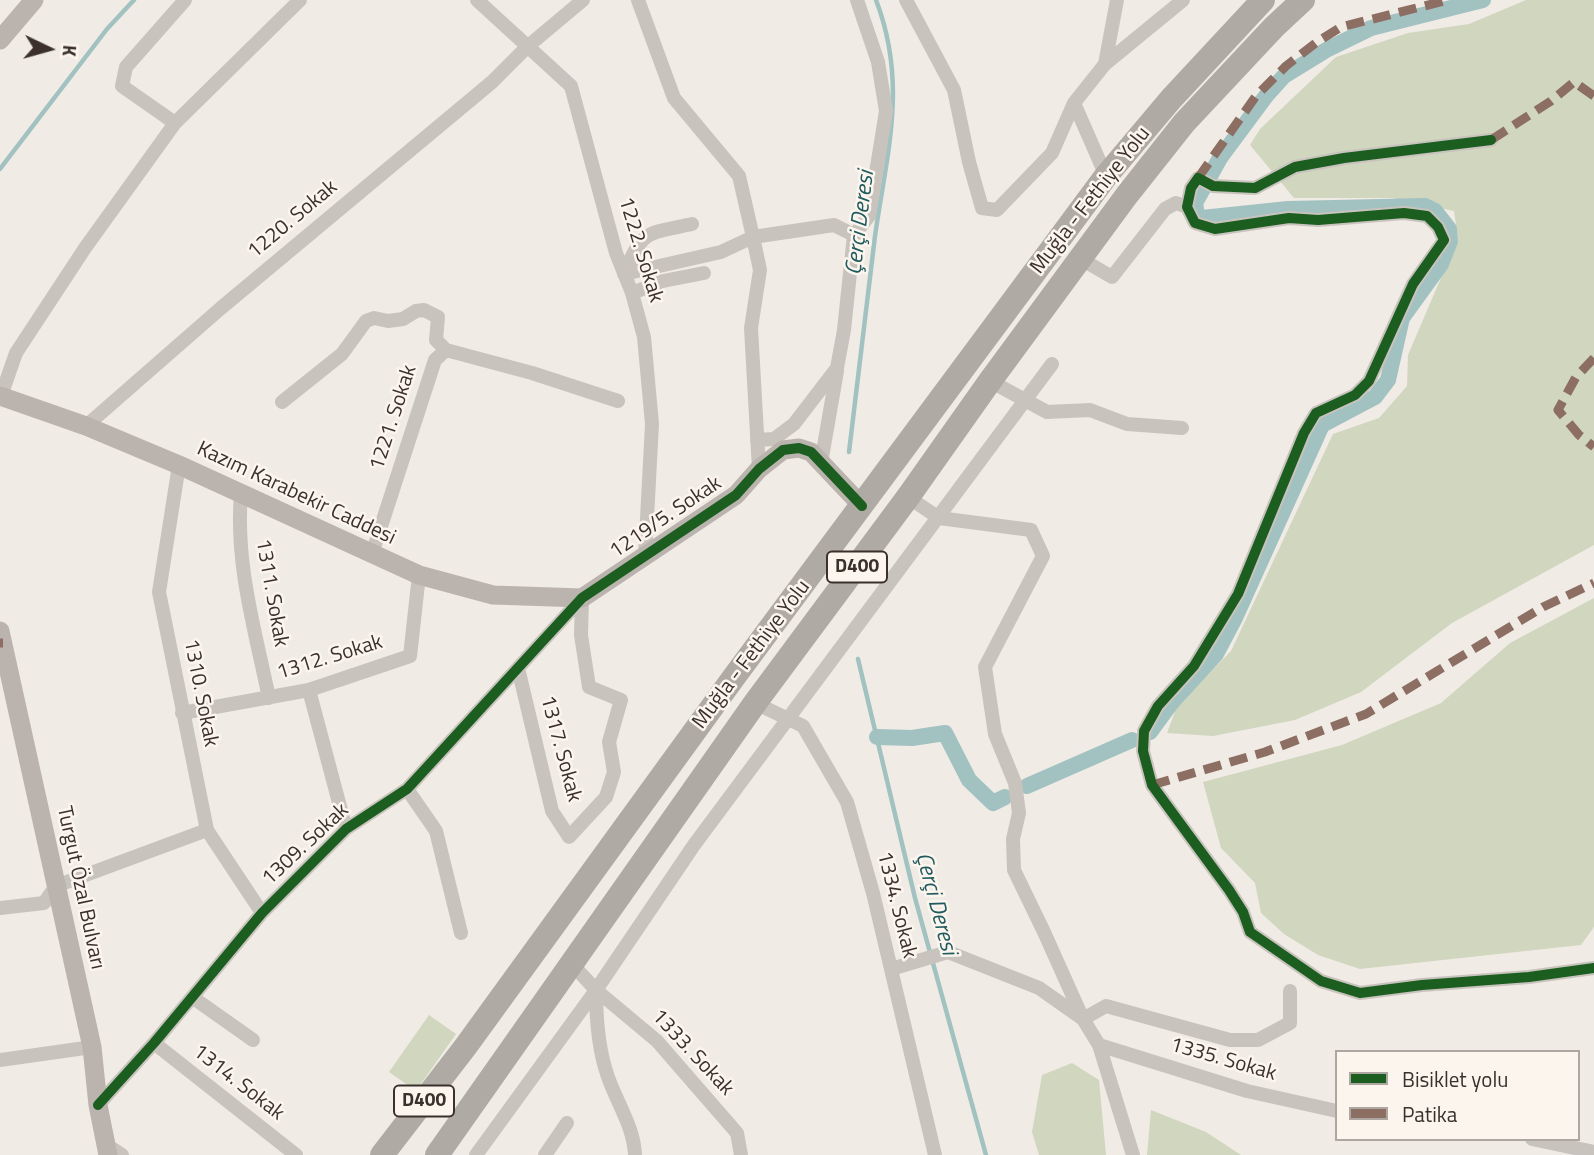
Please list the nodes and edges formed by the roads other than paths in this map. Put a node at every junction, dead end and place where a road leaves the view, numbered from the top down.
1 (34, 0) edge
2 (185, 0) edge
3 (300, 0) edge
4 (477, 0) edge
5 (583, 0) edge
6 (638, 0) edge
7 (858, 0) edge
8 (906, 0) edge
9 (1117, 0) edge
10 (1183, 0) edge
11 (1263, 0) edge
12 (1304, 0) edge
13 (0, 40) edge
14 (527, 47) junction
15 (1105, 64) junction
16 (1074, 103) junction
17 (175, 123) junction
18 (1491, 140) dead end
19 (1106, 176) junction
20 (1187, 207) junction
21 (692, 224) dead end
22 (854, 235) junction
23 (753, 237) junction
24 (1081, 258) junction
25 (704, 273) dead end
26 (624, 274) junction
27 (632, 293) junction
28 (446, 350) junction
29 (1052, 364) dead end
30 (837, 368) junction
31 (990, 381) junction
32 (1, 396) edge
33 (618, 401) dead end
34 (1026, 401) junction
35 (282, 402) dead end
36 (86, 426) junction
37 (1182, 428) dead end
38 (757, 440) junction
39 (821, 463) junction
40 (178, 465) junction
41 (759, 469) junction
42 (241, 494) junction
43 (908, 497) junction
44 (862, 506) junction
45 (939, 517) junction
46 (372, 554) junction
47 (645, 556) junction
48 (419, 575) junction
49 (582, 598) junction
50 (0, 631) edge
51 (518, 668) junction
52 (309, 690) junction
53 (269, 698) junction
54 (755, 703) junction
55 (182, 713) junction
56 (788, 719) junction
57 (407, 789) junction
58 (346, 829) junction
59 (207, 830) junction
60 (56, 886) junction
61 (0, 908) edge
62 (262, 913) junction
63 (461, 933) dead end
64 (571, 964) junction
65 (1594, 968) edge
66 (891, 969) junction
67 (596, 990) junction
68 (1290, 991) dead end
69 (192, 997) junction
70 (1083, 1019) junction
71 (253, 1040) dead end
72 (153, 1043) junction
73 (1099, 1045) junction
74 (92, 1047) junction
75 (0, 1060) edge
76 (98, 1105) junction
77 (1335, 1111) edge
78 (566, 1123) dead end
79 (1542, 1141) edge
80 (113, 1152) edge
81 (1594, 1152) edge
82 (296, 1155) edge
83 (382, 1155) edge
84 (437, 1155) edge
85 (476, 1155) edge
86 (545, 1155) edge
87 (635, 1155) edge
88 (741, 1155) edge
89 (934, 1155) edge
90 (1133, 1155) edge

1 - 13 street
2 - 17 street
3 - 17 street
4 - 14 street, 1222. Sokak
5 - 14 street, 1220. Sokak
6 - 23 street
7 - 22 street
8 - 16 street
9 - 15 street
10 - 15 street
11 - 19 highway, Muğla - Fethiye Yolu / D400
12 - 24 highway, Muğla - Fethiye Yolu / D400
14 - 26 street, 1222. Sokak
14 - 36 street, 1220. Sokak
15 - 16 street
16 - 19 street
17 - 32 street
18 - 20 street
19 - 44 highway, Muğla - Fethiye Yolu / D400
20 - 24 street
20 - 65 street
21 - 26 street
22 - 23 street
22 - 30 street
23 - 26 street
23 - 38 street
24 - 31 highway, Muğla - Fethiye Yolu / D400
25 - 27 street
26 - 27 street, 1222. Sokak
27 - 47 street, 1222. Sokak
28 - 33 street, 1221. Sokak
28 - 35 street
28 - 46 street, 1221. Sokak
29 - 34 street
30 - 38 street
30 - 39 street
31 - 34 street
31 - 43 highway, Muğla - Fethiye Yolu / D400
32 - 36 street, Kazım Karabekir Caddesi
34 - 37 street
34 - 45 street
36 - 40 street, Kazım Karabekir Caddesi
38 - 41 street
39 - 41 street, 1219/5. Sokak
39 - 44 street, 1219/5. Sokak
40 - 42 street, Kazım Karabekir Caddesi
40 - 55 street, 1310. Sokak
41 - 47 street, 1219/5. Sokak
42 - 46 street, Kazım Karabekir Caddesi
42 - 53 street, 1311. Sokak
43 - 45 street
43 - 54 highway, Muğla - Fethiye Yolu / D400
44 - 83 highway, Muğla - Fethiye Yolu / D400
45 - 56 street
45 - 70 street
46 - 48 street, Kazım Karabekir Caddesi
47 - 49 street, 1219/5. Sokak
48 - 49 street, Kazım Karabekir Caddesi
48 - 52 street, 1312. Sokak
49 - 51 street, 1309. Sokak
49 - 51 street, 1317. Sokak
50 - 60 street, Turgut Özal Bulvarı
51 - 57 street, 1309. Sokak
52 - 53 street, 1312. Sokak
52 - 58 street
53 - 55 street, 1312. Sokak
54 - 56 street, 1334. Sokak
54 - 64 highway, Muğla - Fethiye Yolu / D400
55 - 59 street, 1310. Sokak
56 - 66 street, 1334. Sokak
56 - 67 street
57 - 58 street, 1309. Sokak
57 - 63 street
58 - 62 street, 1309. Sokak
59 - 60 street
59 - 62 street, 1310. Sokak
60 - 61 street
60 - 74 street, Turgut Özal Bulvarı
62 - 69 street, 1309. Sokak
64 - 67 street, 1333. Sokak
64 - 84 highway, Muğla - Fethiye Yolu / D400
66 - 70 street
66 - 89 street, 1334. Sokak
67 - 85 street
67 - 87 street
67 - 88 street, 1333. Sokak
68 - 70 street
69 - 71 street
69 - 72 street, 1309. Sokak
70 - 73 street
72 - 76 street, 1309. Sokak
72 - 82 street, 1314. Sokak
73 - 77 street, 1335. Sokak
73 - 90 street
74 - 75 street
74 - 76 street, Turgut Özal Bulvarı
76 - 80 street, Turgut Özal Bulvarı
78 - 86 street
79 - 81 street

